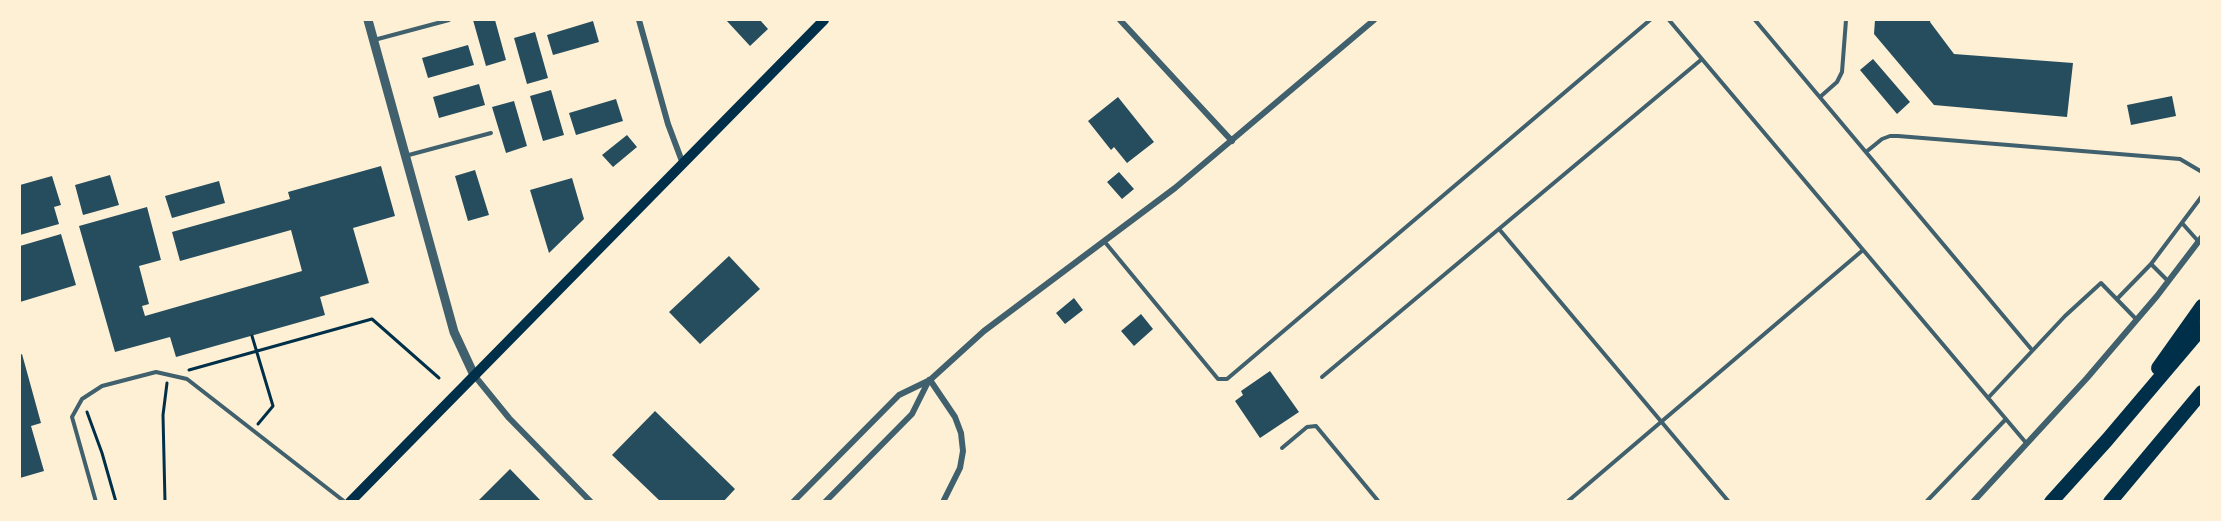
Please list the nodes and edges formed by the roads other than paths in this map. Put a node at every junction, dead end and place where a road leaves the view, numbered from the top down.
1 (368, 20) edge
2 (449, 20) edge
3 (639, 20) edge
4 (824, 20) edge
5 (1120, 20) edge
6 (1374, 20) edge
7 (1650, 20) edge
8 (1669, 20) edge
9 (1755, 20) edge
10 (1846, 20) edge
11 (374, 40) junction
12 (1702, 59) junction
13 (1820, 97) junction
14 (491, 133) dead end
15 (1232, 141) junction
16 (1866, 152) junction
17 (404, 156) junction
18 (683, 164) junction
19 (2202, 172) edge
20 (2202, 196) edge
21 (2182, 223) junction
22 (1499, 229) junction
23 (2200, 239) edge
24 (1104, 241) junction
25 (1863, 250) junction
26 (2151, 264) junction
27 (2168, 281) junction
28 (2116, 299) junction
29 (2202, 306) edge
30 (2136, 320) junction
31 (2202, 328) edge
32 (2032, 350) junction
33 (474, 375) junction
34 (1322, 377) dead end
35 (930, 380) junction
36 (2202, 392) edge
37 (1988, 398) junction
38 (2006, 419) junction
39 (1661, 421) junction
40 (2108, 440) junction
41 (2027, 444) junction
42 (1282, 448) dead end
43 (96, 501) edge
44 (345, 501) edge
45 (350, 501) edge
46 (591, 501) edge
47 (793, 501) edge
48 (825, 501) edge
49 (943, 501) edge
50 (1379, 501) edge
51 (1567, 501) edge
52 (1729, 501) edge
53 (1926, 501) edge
54 (1973, 501) edge
55 (2051, 501) edge
56 (2110, 501) edge

1 - 11 street
2 - 11 lane
3 - 18 street
4 - 18 main road
5 - 15 street
6 - 15 street
7 - 24 lane
8 - 12 lane
9 - 13 lane
10 - 13 lane
11 - 17 street
12 - 22 lane
12 - 25 lane
13 - 16 lane
14 - 17 lane
15 - 24 street
16 - 19 lane
16 - 32 lane
17 - 33 street
18 - 33 main road
20 - 21 lane
21 - 23 lane
21 - 26 lane
22 - 34 lane
22 - 39 lane
23 - 27 street
24 - 35 street
25 - 37 lane
25 - 39 lane
26 - 27 lane
26 - 28 lane
27 - 30 street
28 - 30 lane
28 - 32 lane
29 - 40 highway
30 - 41 street
31 - 40 highway
32 - 37 lane
33 - 45 main road
33 - 46 street
35 - 47 street
35 - 48 street
35 - 49 street
36 - 56 highway
37 - 38 lane
38 - 41 lane
38 - 53 lane
39 - 51 lane
39 - 52 lane
40 - 55 highway
41 - 54 street
42 - 50 lane
43 - 44 lane

